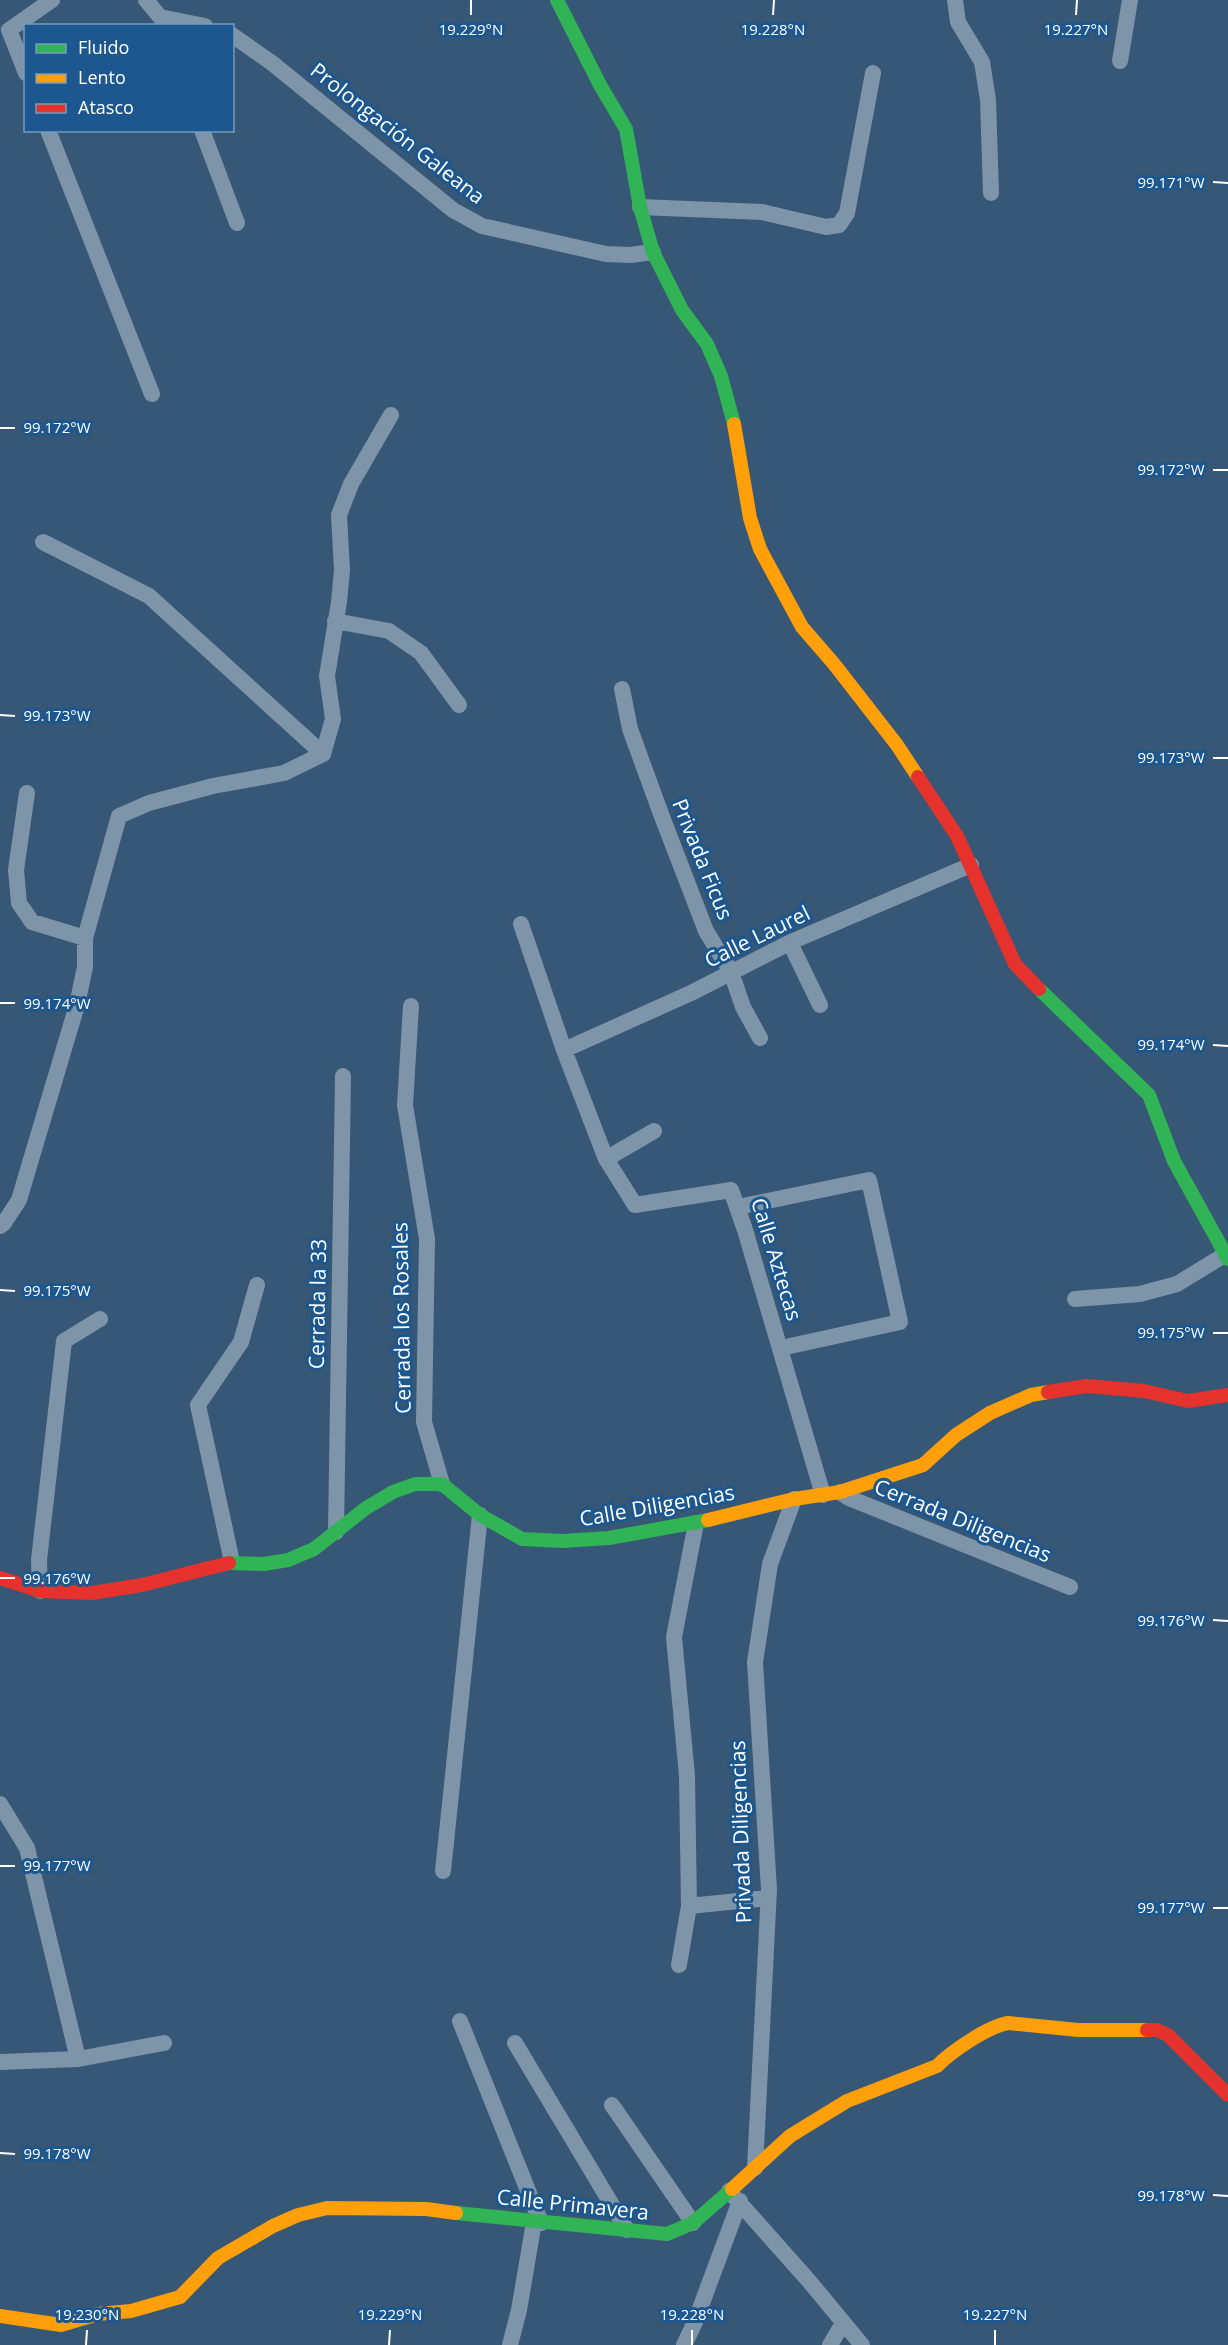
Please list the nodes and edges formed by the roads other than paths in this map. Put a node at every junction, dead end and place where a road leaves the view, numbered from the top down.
1 (52, 0) edge
2 (146, 0) edge
3 (557, 0) edge
4 (955, 0) edge
5 (1130, 0) edge
6 (161, 21) edge
7 (187, 24) edge
8 (234, 36) edge
9 (1120, 61) dead end
10 (24, 68) edge
11 (873, 73) dead end
12 (49, 132) edge
13 (203, 132) edge
14 (991, 193) dead end
15 (640, 207) junction
16 (237, 223) dead end
17 (653, 252) junction
18 (152, 394) dead end
19 (392, 415) dead end
20 (43, 542) dead end
21 (335, 621) junction
22 (622, 689) dead end
23 (459, 705) dead end
24 (323, 754) junction
25 (27, 793) dead end
26 (971, 865) junction
27 (521, 924) dead end
28 (85, 938) junction
29 (790, 943) junction
30 (731, 972) junction
31 (820, 1005) dead end
32 (411, 1006) dead end
33 (760, 1038) dead end
34 (564, 1050) junction
35 (343, 1076) dead end
36 (654, 1131) dead end
37 (606, 1159) junction
38 (738, 1208) junction
39 (0, 1226) edge
40 (1227, 1257) edge
41 (257, 1285) dead end
42 (1075, 1299) dead end
43 (100, 1319) dead end
44 (781, 1348) junction
45 (1228, 1395) edge
46 (442, 1484) junction
47 (831, 1493) junction
48 (794, 1499) junction
49 (480, 1515) junction
50 (696, 1523) junction
51 (336, 1532) junction
52 (232, 1562) junction
53 (0, 1578) edge
54 (1070, 1587) dead end
55 (40, 1591) junction
56 (0, 1804) edge
57 (443, 1871) dead end
58 (768, 1898) junction
59 (689, 1906) junction
60 (679, 1965) dead end
61 (460, 2020) dead end
62 (164, 2043) dead end
63 (515, 2043) dead end
64 (78, 2059) junction
65 (0, 2062) edge
66 (1228, 2095) edge
67 (612, 2105) dead end
68 (755, 2168) junction
69 (735, 2196) junction
70 (537, 2222) junction
71 (693, 2223) junction
72 (627, 2230) junction
73 (0, 2316) edge
74 (843, 2323) junction
75 (510, 2345) edge
76 (684, 2345) edge
77 (830, 2345) edge
78 (861, 2345) edge

1 - 10 street
2 - 6 street
3 - 15 street
4 - 14 street
5 - 9 street
6 - 7 street
8 - 17 street, Prolongación Galeana
11 - 15 street
12 - 18 street
13 - 16 street
15 - 17 street
17 - 26 street
19 - 21 street
20 - 24 street
21 - 23 street
21 - 24 street
22 - 30 street, Privada Ficus
24 - 28 street
25 - 28 street
26 - 29 street, Calle Laurel
26 - 40 street
27 - 34 street, Calle Aztecas
28 - 39 street
29 - 30 street, Calle Laurel
29 - 31 street
30 - 33 street, Privada Ficus
30 - 34 street, Calle Laurel
32 - 46 street, Cerrada los Rosales
34 - 37 street, Calle Aztecas
35 - 51 street, Cerrada la 33
36 - 37 street
37 - 38 street, Calle Aztecas
38 - 44 street, Calle Aztecas
38 - 44 street
40 - 42 street
41 - 52 street
43 - 55 street
44 - 47 street, Calle Aztecas
45 - 47 street, Calle Diligencias
46 - 49 street, Calle Diligencias
46 - 51 street
47 - 48 street, Calle Diligencias
47 - 54 street, Cerrada Diligencias
48 - 50 street, Calle Diligencias
48 - 58 street, Privada Diligencias
49 - 50 street, Calle Diligencias
49 - 57 street
50 - 59 street
51 - 52 street
52 - 55 street
53 - 55 street
56 - 64 street
58 - 59 street
58 - 68 street, Privada Diligencias
59 - 60 street
61 - 70 street
62 - 64 street
63 - 72 street
64 - 65 street
66 - 68 street, Calle Primavera
67 - 71 street
68 - 69 street, Calle Primavera
69 - 71 street, Calle Primavera
69 - 74 street
69 - 76 street
70 - 72 street, Calle Primavera
70 - 73 street, Calle Primavera
70 - 75 street
71 - 72 street, Calle Primavera
74 - 77 street
74 - 78 street

